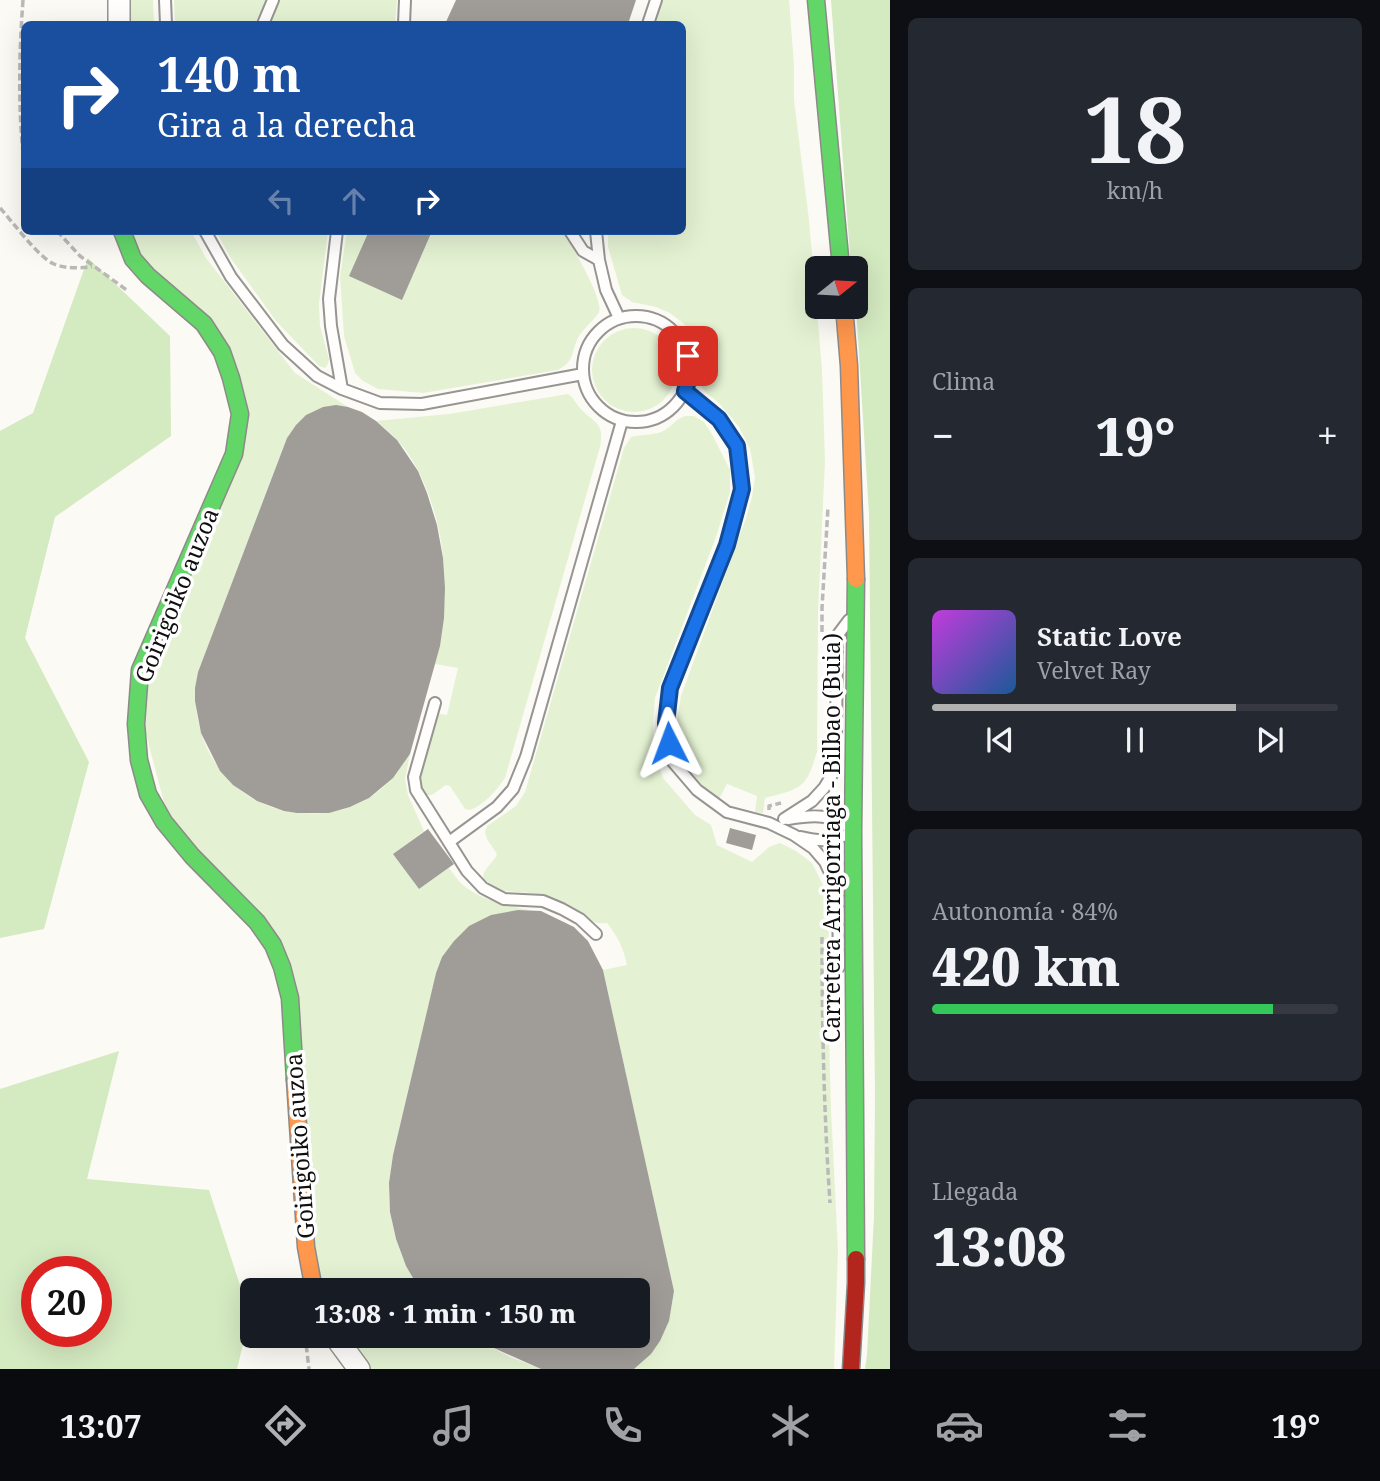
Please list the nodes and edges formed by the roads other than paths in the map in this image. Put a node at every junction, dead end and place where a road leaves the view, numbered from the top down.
1 (119, 0) edge
2 (165, 0) edge
3 (273, 0) edge
4 (405, 0) edge
5 (656, 0) edge
6 (816, 0) edge
7 (119, 21) edge
8 (166, 21) edge
9 (264, 21) edge
10 (404, 21) edge
11 (649, 21) edge
12 (123, 235) edge
13 (207, 235) edge
14 (337, 235) edge
15 (573, 235) edge
16 (596, 235) edge
17 (840, 256) edge
18 (598, 260) junction
19 (619, 318) junction
20 (845, 319) edge
21 (583, 374) junction
22 (342, 389) junction
23 (685, 391) junction
24 (622, 421) junction
25 (854, 612) junction
26 (435, 704) dead end
27 (784, 819) junction
28 (769, 823) junction
29 (853, 831) junction
30 (794, 835) junction
31 (449, 842) junction
32 (596, 934) dead end
33 (839, 976) dead end
34 (844, 1113) dead end
35 (854, 1165) junction
36 (312, 1278) edge
37 (344, 1348) edge
38 (359, 1369) edge
39 (850, 1369) edge

1 - 7 street
2 - 8 lane
3 - 9 lane
4 - 10 lane
5 - 11 lane
6 - 17 street
12 - 36 street, Goirigoiko auzoa
13 - 22 lane
14 - 22 lane
15 - 18 lane
16 - 18 lane
18 - 19 lane
19 - 21 lane
19 - 23 lane
20 - 25 street, Carretera Arrigorriaga - Bilbao (Buia)
21 - 22 lane
21 - 24 lane
23 - 24 lane
23 - 28 lane
24 - 31 lane
25 - 27 lane
25 - 29 street, Carretera Arrigorriaga - Bilbao (Buia)
26 - 31 lane
27 - 28 lane
27 - 29 lane
28 - 30 lane
29 - 30 lane
29 - 35 street, Carretera Arrigorriaga - Bilbao (Buia)
30 - 33 lane
31 - 32 lane
34 - 35 lane
35 - 39 street, Carretera Arrigorriaga - Bilbao (Buia)
37 - 38 street

